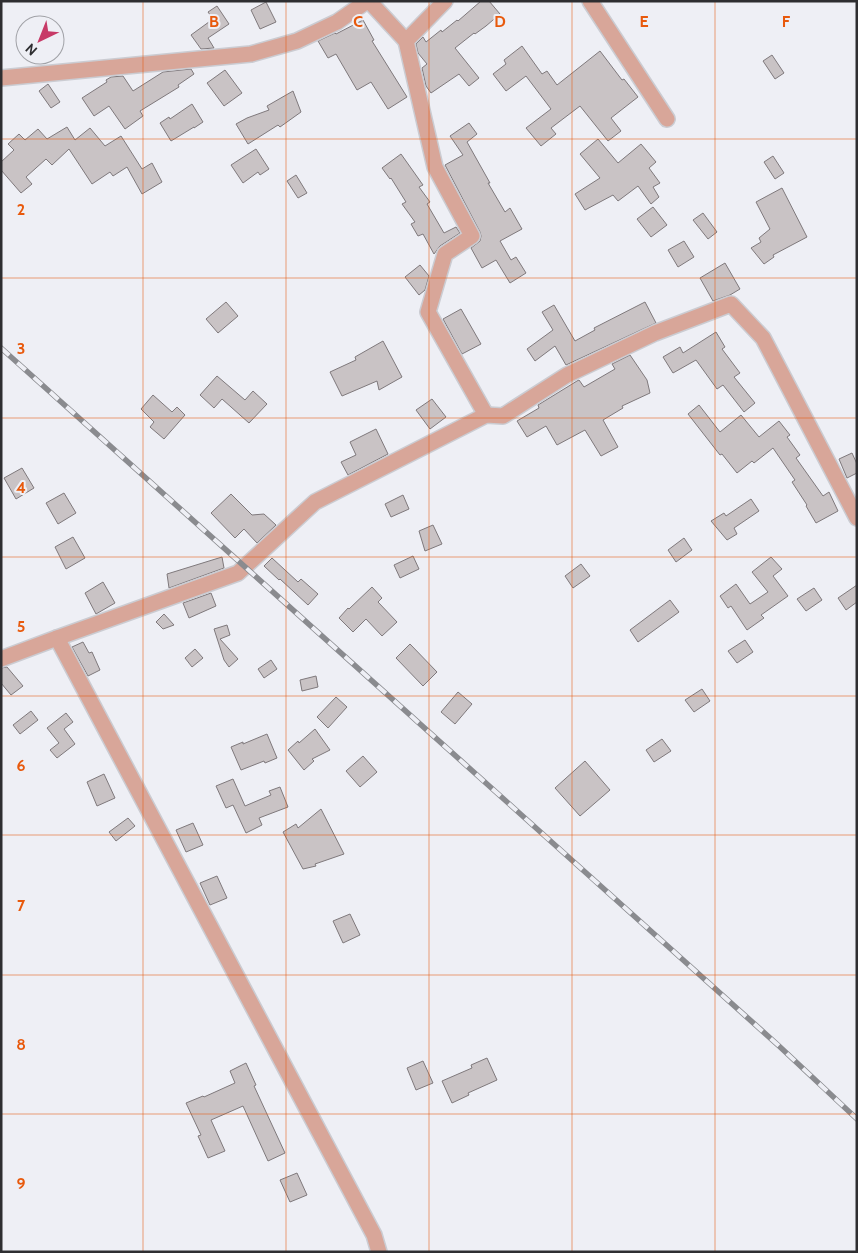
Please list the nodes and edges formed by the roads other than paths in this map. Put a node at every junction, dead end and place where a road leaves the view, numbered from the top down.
1 (368, 1) edge
2 (445, 1) edge
3 (590, 1) edge
4 (406, 40) junction
5 (1, 78) edge
6 (667, 119) dead end
7 (486, 415) junction
8 (857, 518) edge
9 (57, 638) junction
10 (1, 659) edge
11 (379, 1252) edge

1 - 4 street
1 - 5 street
2 - 4 street
3 - 6 street
4 - 7 street
7 - 8 street
7 - 9 street
9 - 10 street
9 - 11 street

